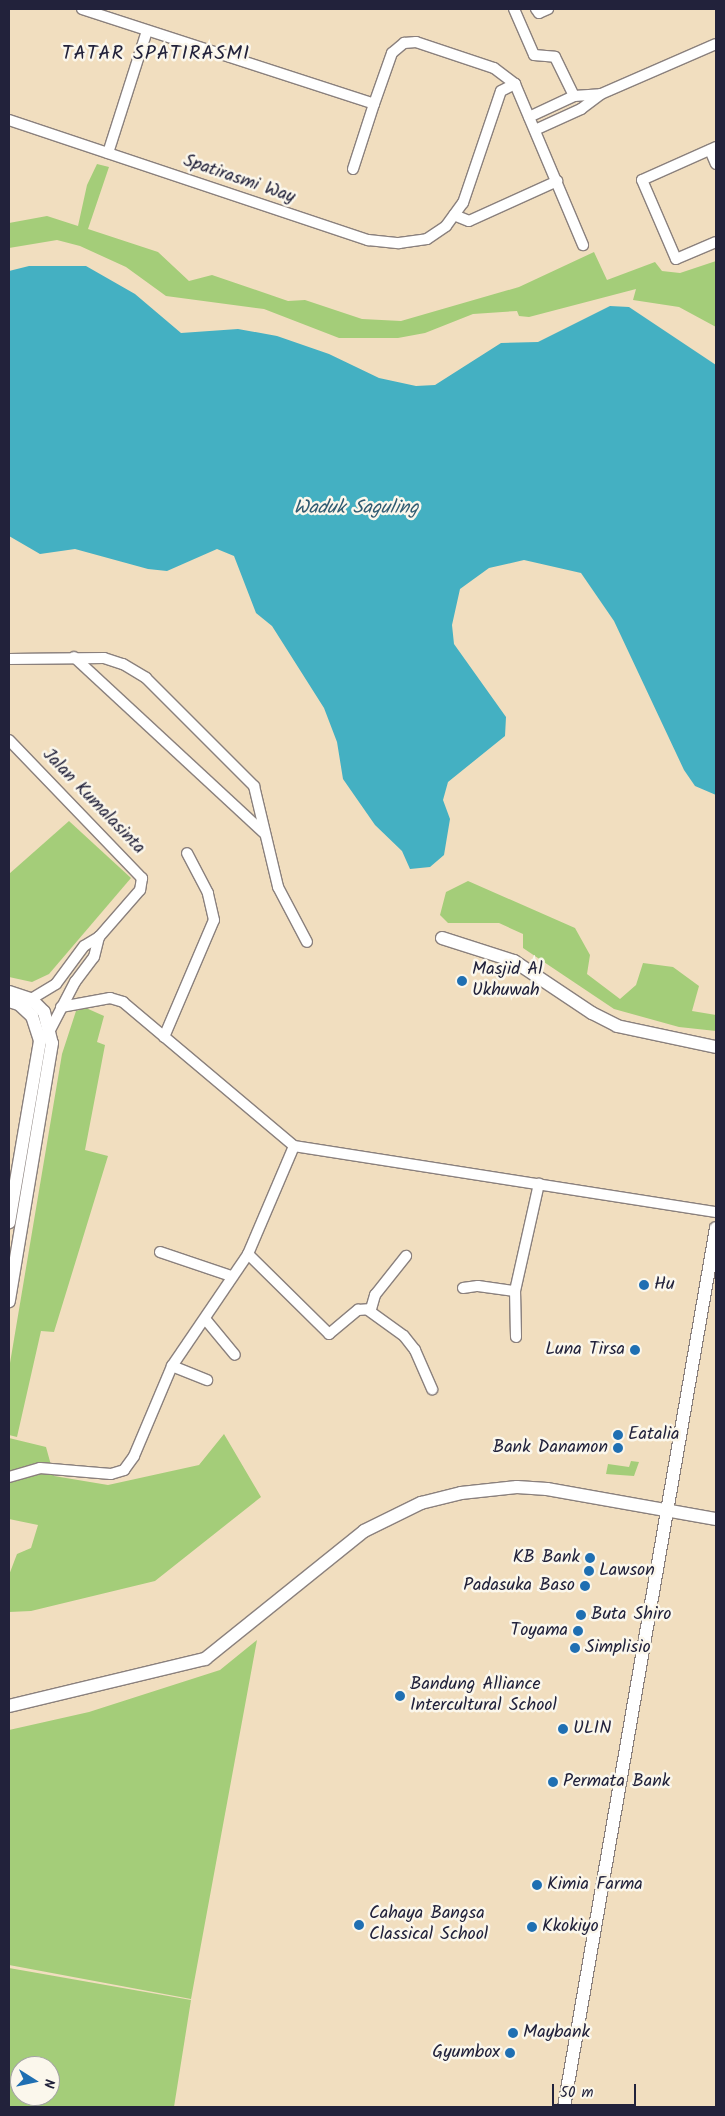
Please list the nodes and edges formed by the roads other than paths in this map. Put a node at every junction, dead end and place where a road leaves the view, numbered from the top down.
1 (82, 9) edge
2 (514, 9) edge
3 (147, 31) junction
4 (716, 44) edge
5 (515, 84) junction
6 (601, 94) junction
7 (574, 96) junction
8 (374, 104) junction
9 (529, 117) junction
10 (9, 120) edge
11 (535, 130) junction
12 (713, 149) edge
13 (108, 152) junction
14 (716, 164) edge
15 (353, 169) dead end
16 (557, 181) junction
17 (454, 215) junction
18 (716, 242) edge
19 (583, 245) dead end
20 (74, 656) junction
21 (9, 660) edge
22 (9, 740) edge
23 (264, 833) junction
24 (187, 853) dead end
25 (99, 937) junction
26 (442, 938) dead end
27 (307, 942) dead end
28 (9, 992) edge
29 (9, 1001) edge
30 (28, 1004) junction
31 (61, 1007) junction
32 (51, 1032) junction
33 (164, 1037) junction
34 (40, 1041) junction
35 (716, 1047) edge
36 (294, 1146) junction
37 (539, 1184) junction
38 (716, 1212) edge
39 (9, 1222) edge
40 (716, 1228) edge
41 (14, 1237) edge
42 (160, 1252) dead end
43 (13, 1253) edge
44 (248, 1254) junction
45 (406, 1256) dead end
46 (231, 1276) junction
47 (463, 1288) dead end
48 (515, 1291) junction
49 (9, 1301) edge
50 (368, 1310) junction
51 (206, 1320) junction
52 (516, 1337) dead end
53 (236, 1355) dead end
54 (172, 1366) junction
55 (207, 1380) dead end
56 (432, 1389) dead end
57 (9, 1478) edge
58 (667, 1510) junction
59 (716, 1519) edge
60 (9, 1706) edge
61 (564, 2107) edge

1 - 3 street
2 - 7 street
3 - 8 street
3 - 13 street
4 - 6 street
5 - 8 street
5 - 9 street
5 - 17 street, Spatirasmi Way
6 - 7 street
6 - 11 street
7 - 9 street
8 - 15 street
9 - 11 street
10 - 13 street, Spatirasmi Way
11 - 16 street
12 - 14 street
12 - 18 street
13 - 17 street, Spatirasmi Way
16 - 17 street
16 - 19 street
20 - 21 street
20 - 23 street
20 - 23 street
22 - 25 street, Jalan Kumalasinta
23 - 27 street
24 - 33 street
25 - 30 street
25 - 31 street
26 - 35 street
28 - 30 street
29 - 30 street
30 - 32 street
30 - 34 street
31 - 32 street
31 - 33 street
32 - 34 street
32 - 41 street
33 - 36 street
34 - 39 street
36 - 37 street
36 - 44 street
37 - 38 street
37 - 48 street
40 - 58 street
41 - 43 street
42 - 46 street
43 - 49 street
44 - 46 street
44 - 50 street
45 - 50 street
46 - 51 street
47 - 48 street
48 - 52 street
50 - 56 street
51 - 53 street
51 - 54 street
54 - 55 street
54 - 57 street
58 - 59 street
58 - 60 street
58 - 61 street

